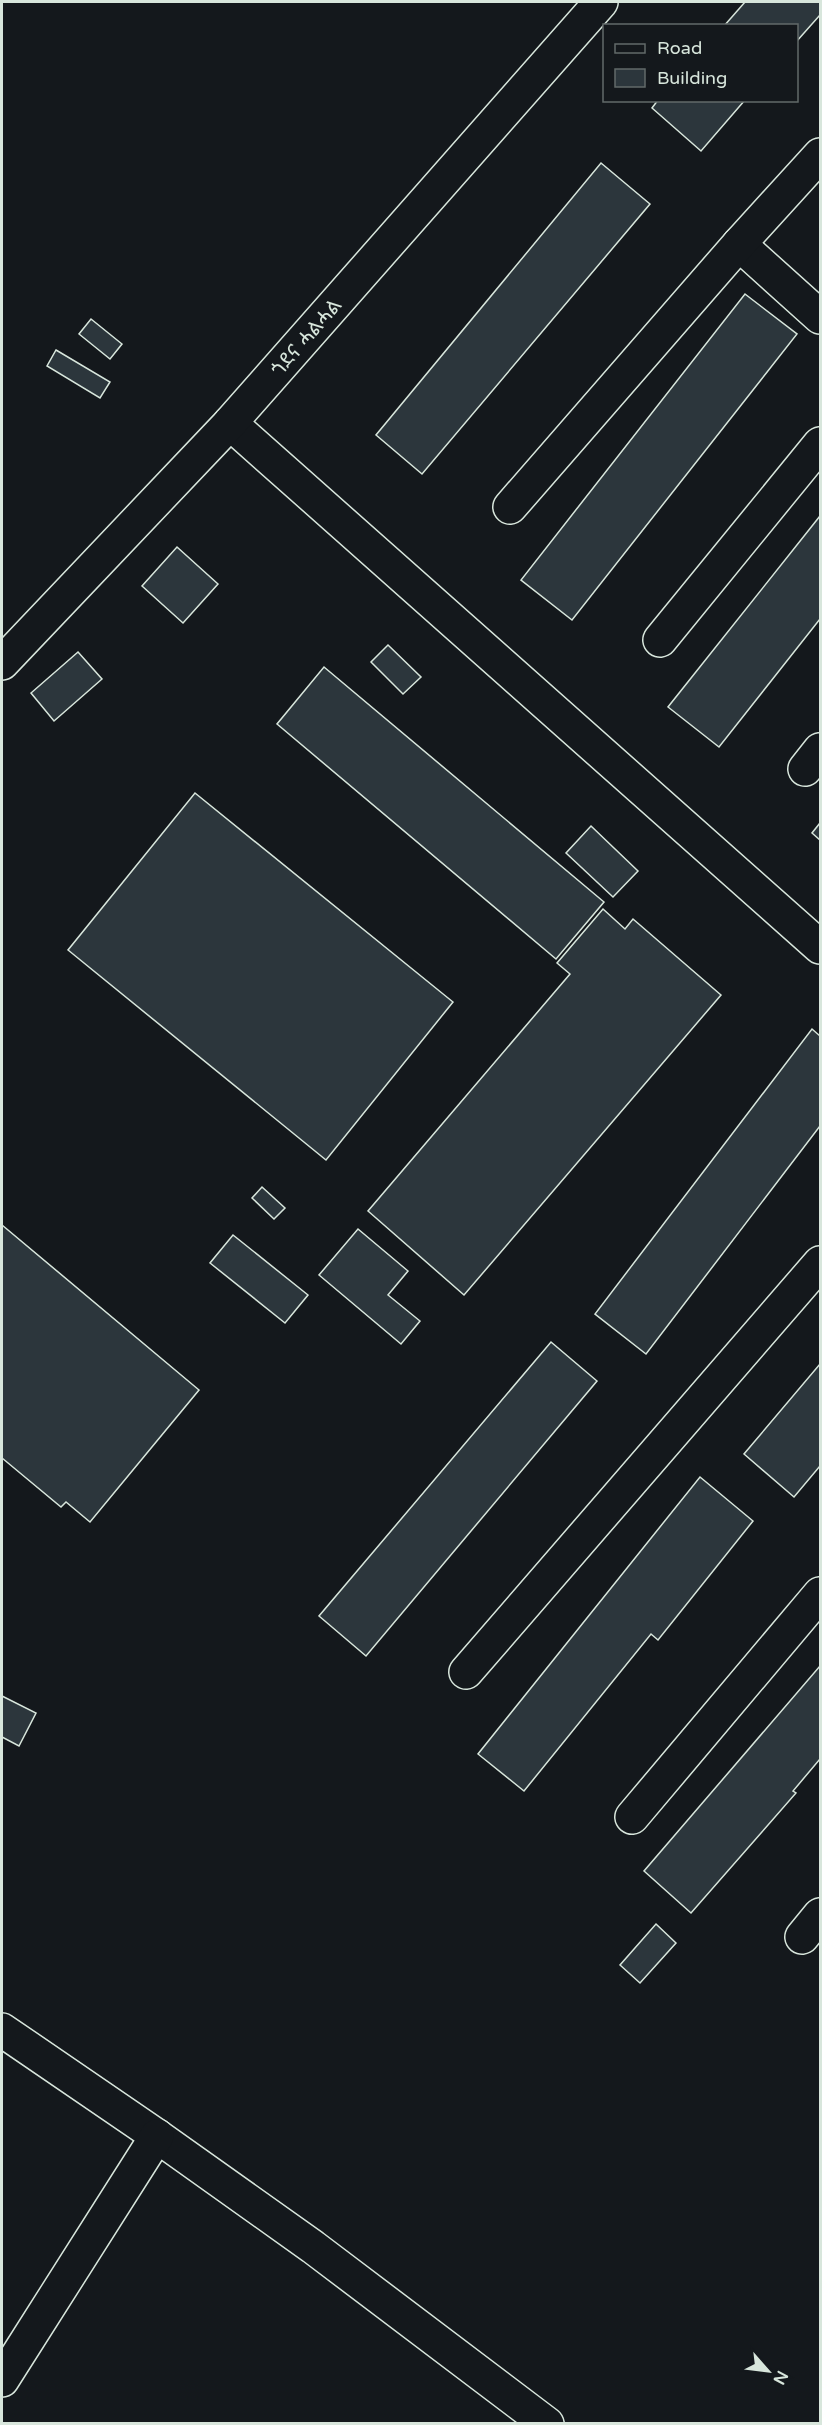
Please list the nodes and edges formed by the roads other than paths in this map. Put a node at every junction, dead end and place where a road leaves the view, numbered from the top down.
1 (601, 2) edge
2 (820, 155) edge
3 (739, 244) junction
4 (820, 317) edge
5 (231, 423) junction
6 (820, 444) edge
7 (510, 507) dead end
8 (660, 640) dead end
9 (2, 663) edge
10 (820, 946) edge
11 (820, 1263) edge
12 (820, 1594) edge
13 (466, 1672) dead end
14 (632, 1818) dead end
15 (2, 2030) edge
16 (157, 2136) junction
17 (2, 2380) edge
18 (547, 2424) edge

1 - 5 street, ጎደና ሓልሓል
2 - 3 street
3 - 4 street
3 - 7 street
5 - 9 street, ጎደና ሓልሓል
5 - 10 street
6 - 8 street
11 - 13 street
12 - 14 street
15 - 16 street
16 - 17 street
16 - 18 street

